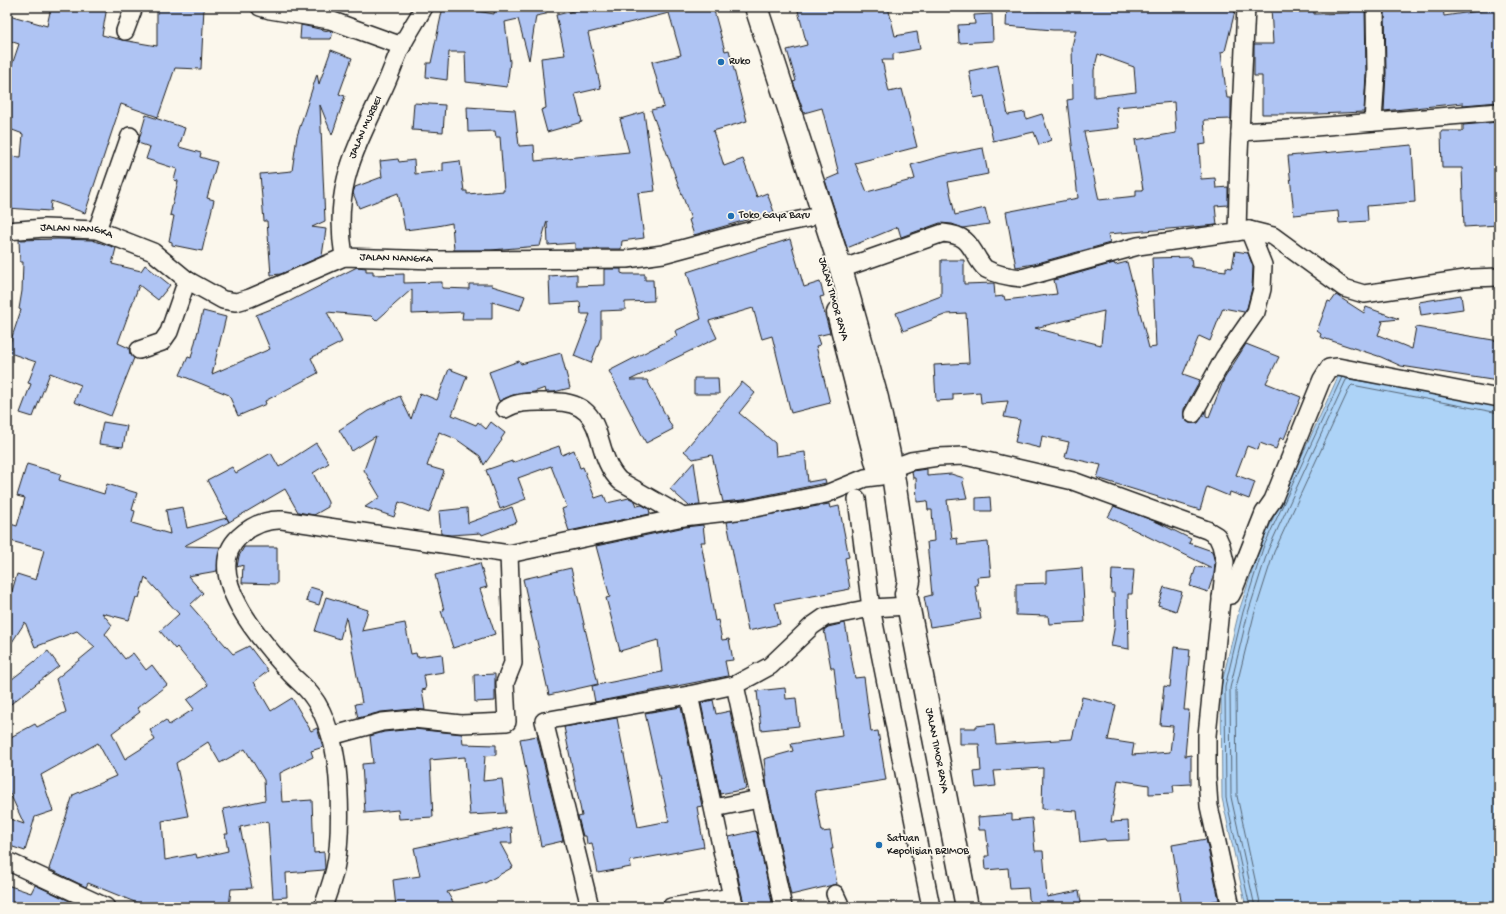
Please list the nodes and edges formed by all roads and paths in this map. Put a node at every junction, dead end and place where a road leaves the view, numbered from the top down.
1 (134, 7) edge
2 (260, 7) edge
3 (424, 7) edge
4 (742, 7) edge
5 (756, 7) edge
6 (1246, 7) edge
7 (1374, 7) edge
8 (125, 31) dead end
9 (402, 46) junction
10 (1499, 112) edge
11 (1373, 122) junction
12 (1240, 132) junction
13 (130, 136) dead end
14 (810, 218) junction
15 (97, 230) junction
16 (7, 231) edge
17 (1243, 231) junction
18 (344, 257) junction
19 (841, 269) junction
20 (1499, 277) edge
21 (187, 280) junction
22 (139, 350) dead end
23 (1499, 398) edge
24 (505, 409) dead end
25 (1193, 414) dead end
26 (887, 472) junction
27 (858, 499) dead end
28 (683, 518) junction
29 (509, 554) junction
30 (1221, 597) junction
31 (908, 600) junction
32 (871, 608) junction
33 (735, 685) junction
34 (689, 695) junction
35 (331, 736) junction
36 (759, 799) junction
37 (714, 808) junction
38 (7, 861) edge
39 (733, 902) edge
40 (106, 907) edge
41 (323, 907) edge
42 (590, 907) edge
43 (672, 907) edge
44 (783, 907) edge
45 (931, 907) edge
46 (967, 907) edge
47 (1231, 907) edge

1 - 8 street
2 - 9 street
3 - 9 street, JALAN MURBEI
4 - 14 highway, JALAN TIMOR RAYA
5 - 19 highway, JALAN TIMOR RAYA
6 - 12 street
7 - 11 street
9 - 18 street, JALAN MURBEI
10 - 11 street
11 - 12 street
12 - 17 street
13 - 15 street
14 - 18 street, JALAN NANGKA
14 - 26 highway, JALAN TIMOR RAYA
15 - 16 street, JALAN NANGKA
15 - 21 street, JALAN NANGKA
17 - 19 street
17 - 20 street
17 - 25 street
18 - 21 street, JALAN NANGKA
19 - 26 highway, JALAN TIMOR RAYA
21 - 22 street
23 - 30 street
24 - 28 street
26 - 28 street
26 - 30 street
26 - 31 highway, JALAN TIMOR RAYA
27 - 32 street
28 - 29 street
29 - 35 street
29 - 35 street
30 - 47 street
31 - 32 street
31 - 46 highway, JALAN TIMOR RAYA
32 - 33 street
32 - 45 street
33 - 34 street
33 - 36 street
34 - 37 street
34 - 42 street
35 - 41 street
36 - 37 street
36 - 44 street
37 - 39 street
38 - 40 street
39 - 43 street

